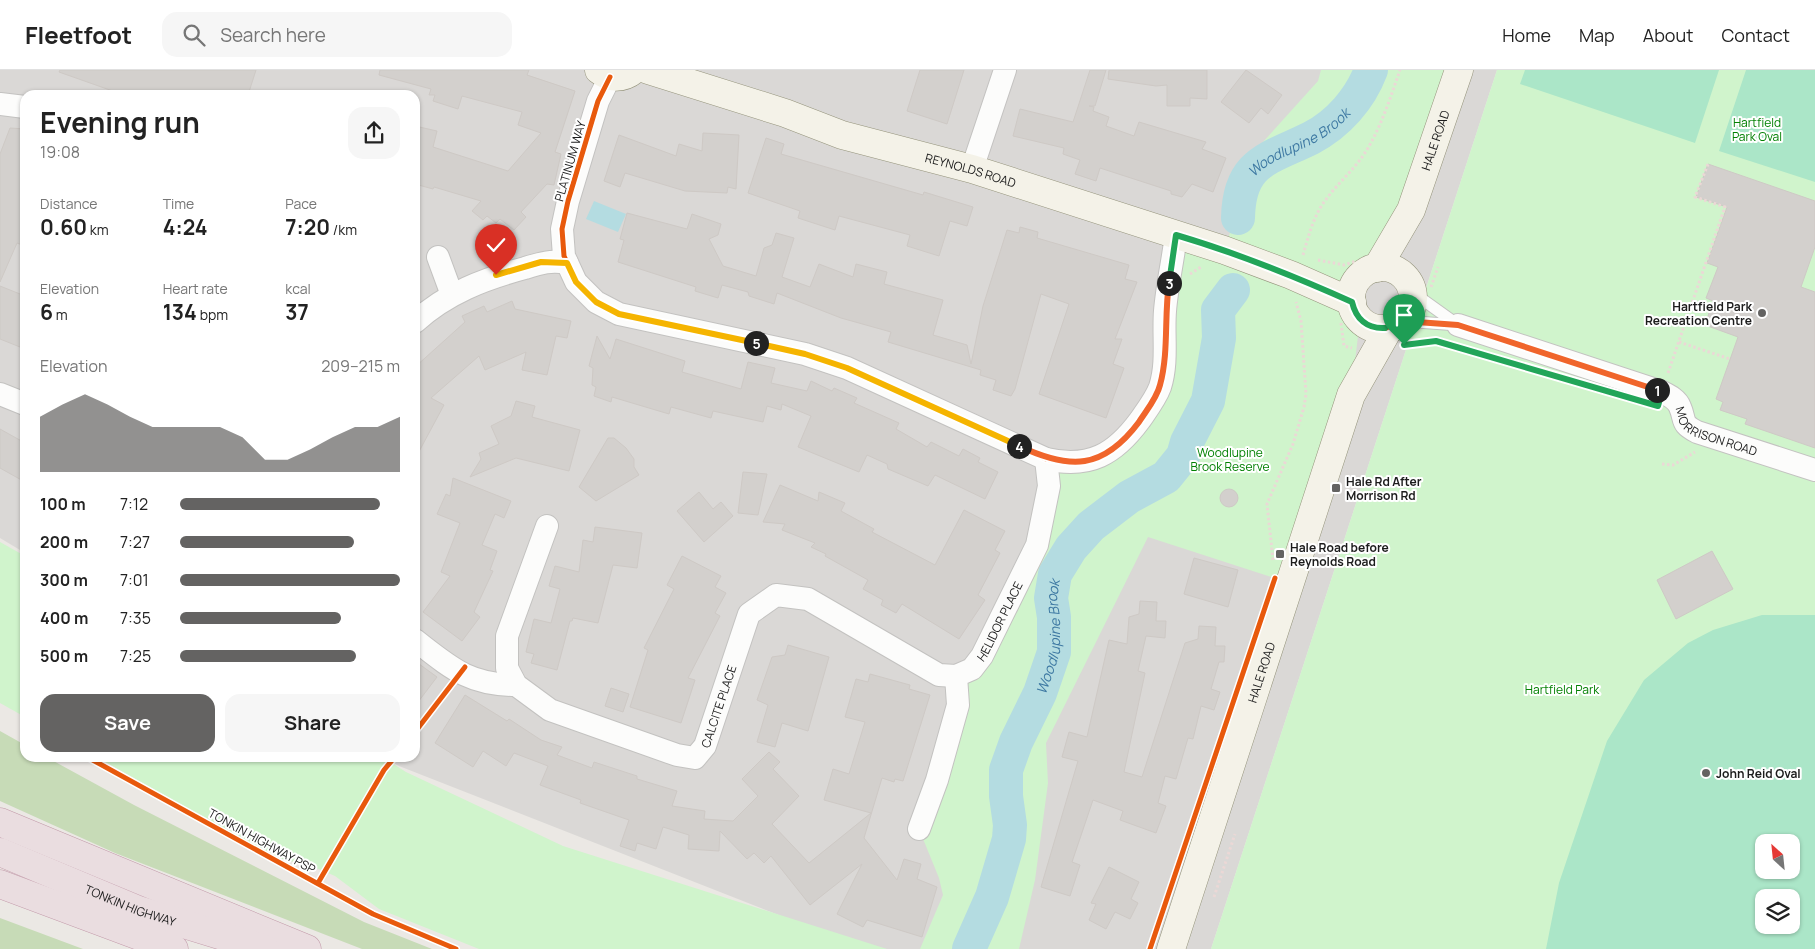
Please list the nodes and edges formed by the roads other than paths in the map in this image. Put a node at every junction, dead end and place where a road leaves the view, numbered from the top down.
1 (648, 70) edge
2 (1005, 70) edge
3 (1459, 70) edge
4 (614, 72) edge
5 (0, 104) edge
6 (20, 106) edge
7 (972, 170) junction
8 (1411, 210) junction
9 (1176, 235) junction
10 (438, 257) dead end
11 (567, 263) junction
12 (1417, 288) junction
13 (1362, 291) junction
14 (452, 295) junction
15 (420, 318) edge
16 (1397, 332) junction
17 (1455, 336) junction
18 (0, 394) edge
19 (1352, 395) junction
20 (20, 402) edge
21 (1053, 460) junction
22 (1815, 470) edge
23 (547, 526) dead end
24 (420, 644) edge
25 (956, 676) junction
26 (516, 686) junction
27 (0, 822) edge
28 (919, 829) dead end
29 (0, 852) edge
30 (0, 884) edge
31 (174, 949) edge
32 (265, 949) edge
33 (307, 949) edge
34 (1171, 949) edge

1 - 7 main road, REYNOLDS ROAD
2 - 7 street
3 - 8 main road, HALE ROAD
4 - 11 street, PLATINUM WAY
5 - 6 street
7 - 9 main road, REYNOLDS ROAD
8 - 12 main road, HALE ROAD
8 - 13 main road, HALE ROAD
9 - 13 main road, REYNOLDS ROAD
9 - 21 street, PLATINUM WAY
10 - 14 street
11 - 14 street
11 - 21 street, PLATINUM WAY
12 - 13 main road
12 - 16 main road
12 - 17 lane, MORRISON ROAD
13 - 16 main road
13 - 19 main road, HALE ROAD
14 - 15 street
16 - 17 lane, MORRISON ROAD
16 - 19 main road, HALE ROAD
17 - 22 street, MORRISON ROAD
18 - 20 street
19 - 34 main road, HALE ROAD
21 - 25 street, HELIDOR PLACE
23 - 26 street
24 - 26 street
25 - 26 street, CALCITE PLACE
25 - 28 street
27 - 33 highway
29 - 32 highway, TONKIN HIGHWAY
30 - 31 highway

